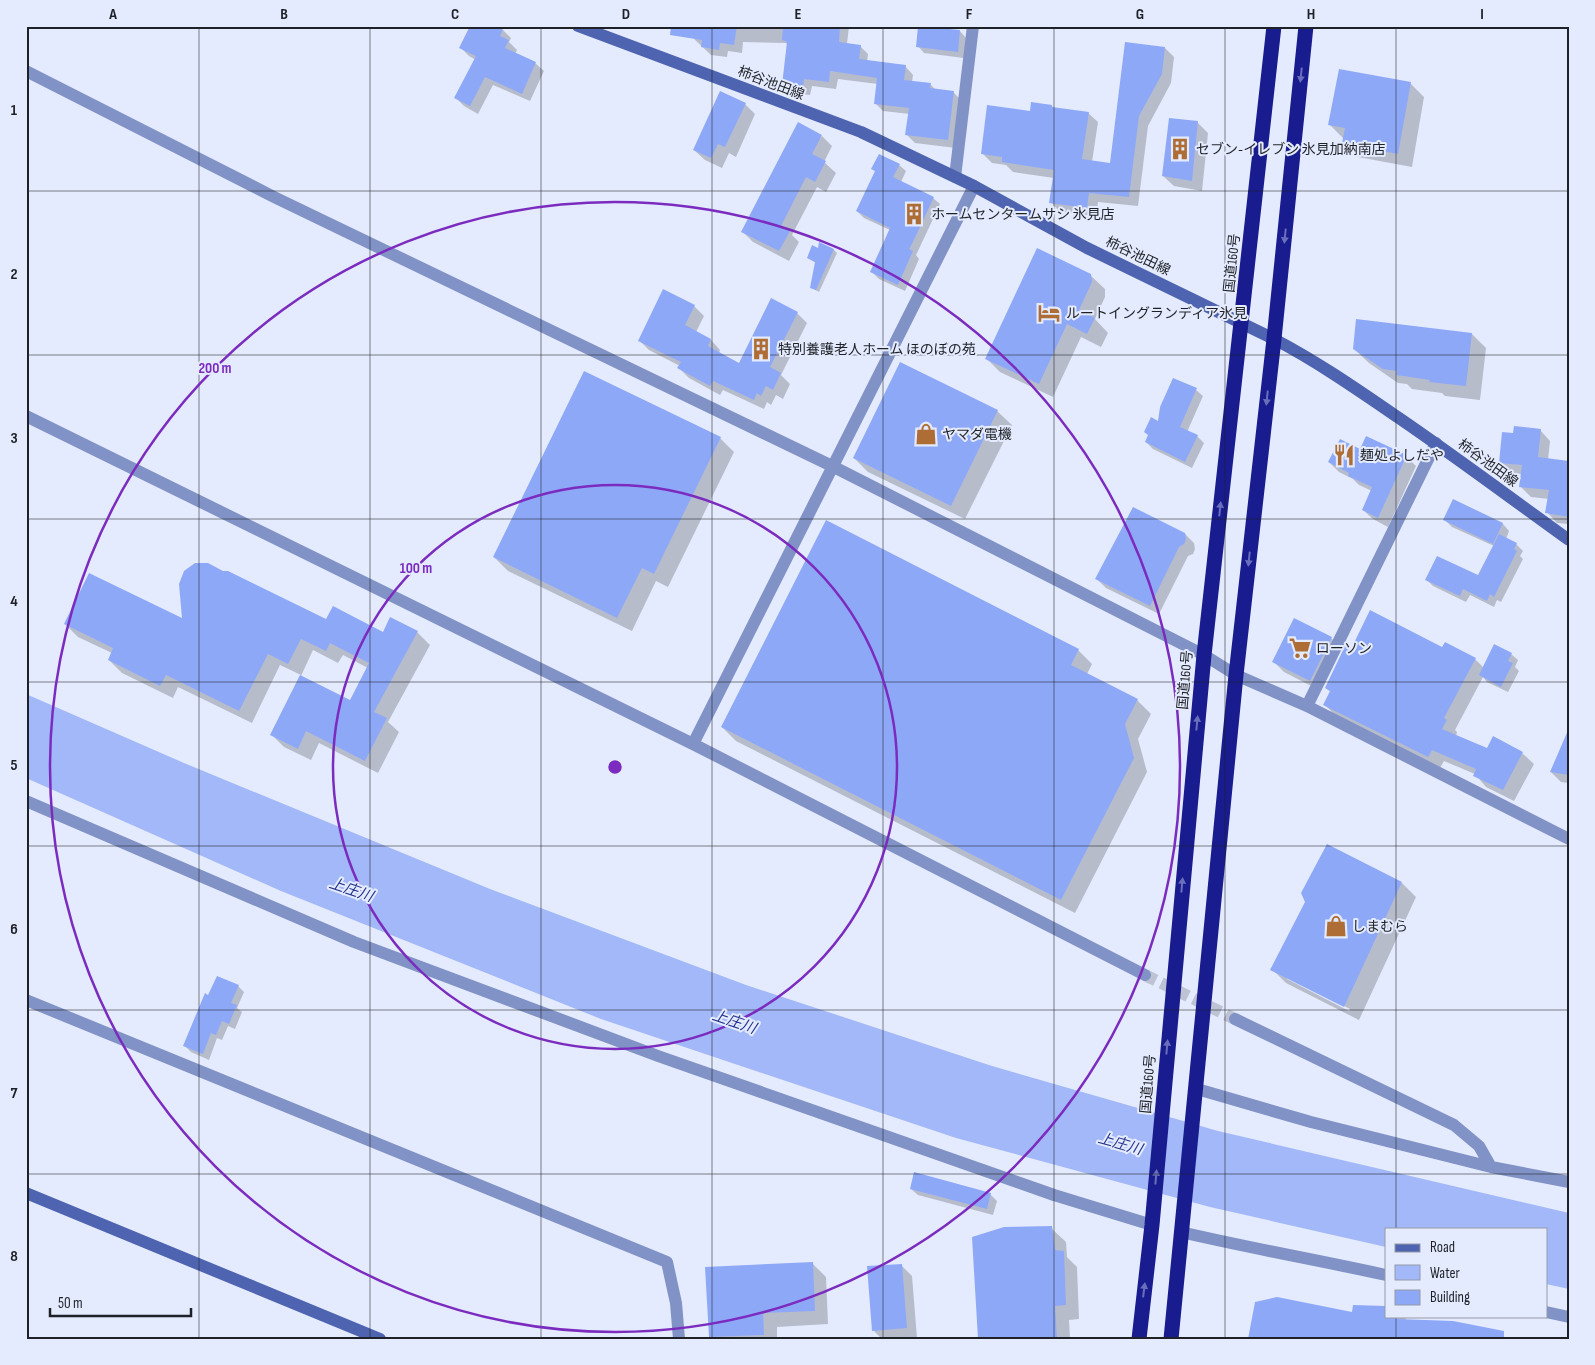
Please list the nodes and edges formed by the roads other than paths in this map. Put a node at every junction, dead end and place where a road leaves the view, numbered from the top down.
1 (578, 26) edge
2 (973, 26) edge
3 (1274, 26) edge
4 (1306, 26) edge
5 (26, 71) edge
6 (955, 177) junction
7 (974, 186) junction
8 (1241, 324) junction
9 (1274, 339) junction
10 (26, 416) edge
11 (1436, 443) junction
12 (832, 466) junction
13 (1569, 540) edge
14 (1204, 655) junction
15 (1236, 675) junction
16 (1307, 706) junction
17 (693, 744) junction
18 (26, 801) edge
19 (1569, 839) edge
20 (1145, 975) tunnel mouth
21 (26, 1000) edge
22 (1235, 1019) tunnel mouth
23 (1197, 1089) junction
24 (1491, 1167) junction
25 (1569, 1182) edge
26 (26, 1193) edge
27 (1152, 1225) junction
28 (1182, 1229) junction
29 (1385, 1275) edge
30 (1548, 1312) edge
31 (1569, 1317) edge
32 (380, 1339) edge
33 (679, 1339) edge
34 (1139, 1339) edge
35 (1172, 1339) edge

1 - 6 main road, 柿谷池田線
2 - 6 street
3 - 8 highway, 国道160号
4 -> 9 highway
5 - 12 street
6 - 7 main road, 柿谷池田線
7 - 8 main road, 柿谷池田線
7 - 12 street
8 - 9 main road, 柿谷池田線
14 -> 8 highway, 国道160号
9 - 11 main road, 柿谷池田線
9 -> 15 highway
10 - 17 street
11 - 13 main road, 柿谷池田線
11 - 16 street
12 - 14 street
12 - 17 street
14 - 15 street
27 -> 14 highway, 国道160号
15 - 16 street
15 - 23 highway
16 - 19 street
17 - 20 street
18 - 27 street
21 - 33 street
22 - 24 street
23 - 24 street
23 - 28 highway
24 - 25 street
26 - 32 main road
34 -> 27 highway, 国道160号
28 - 29 street
28 - 35 highway
30 - 31 street

